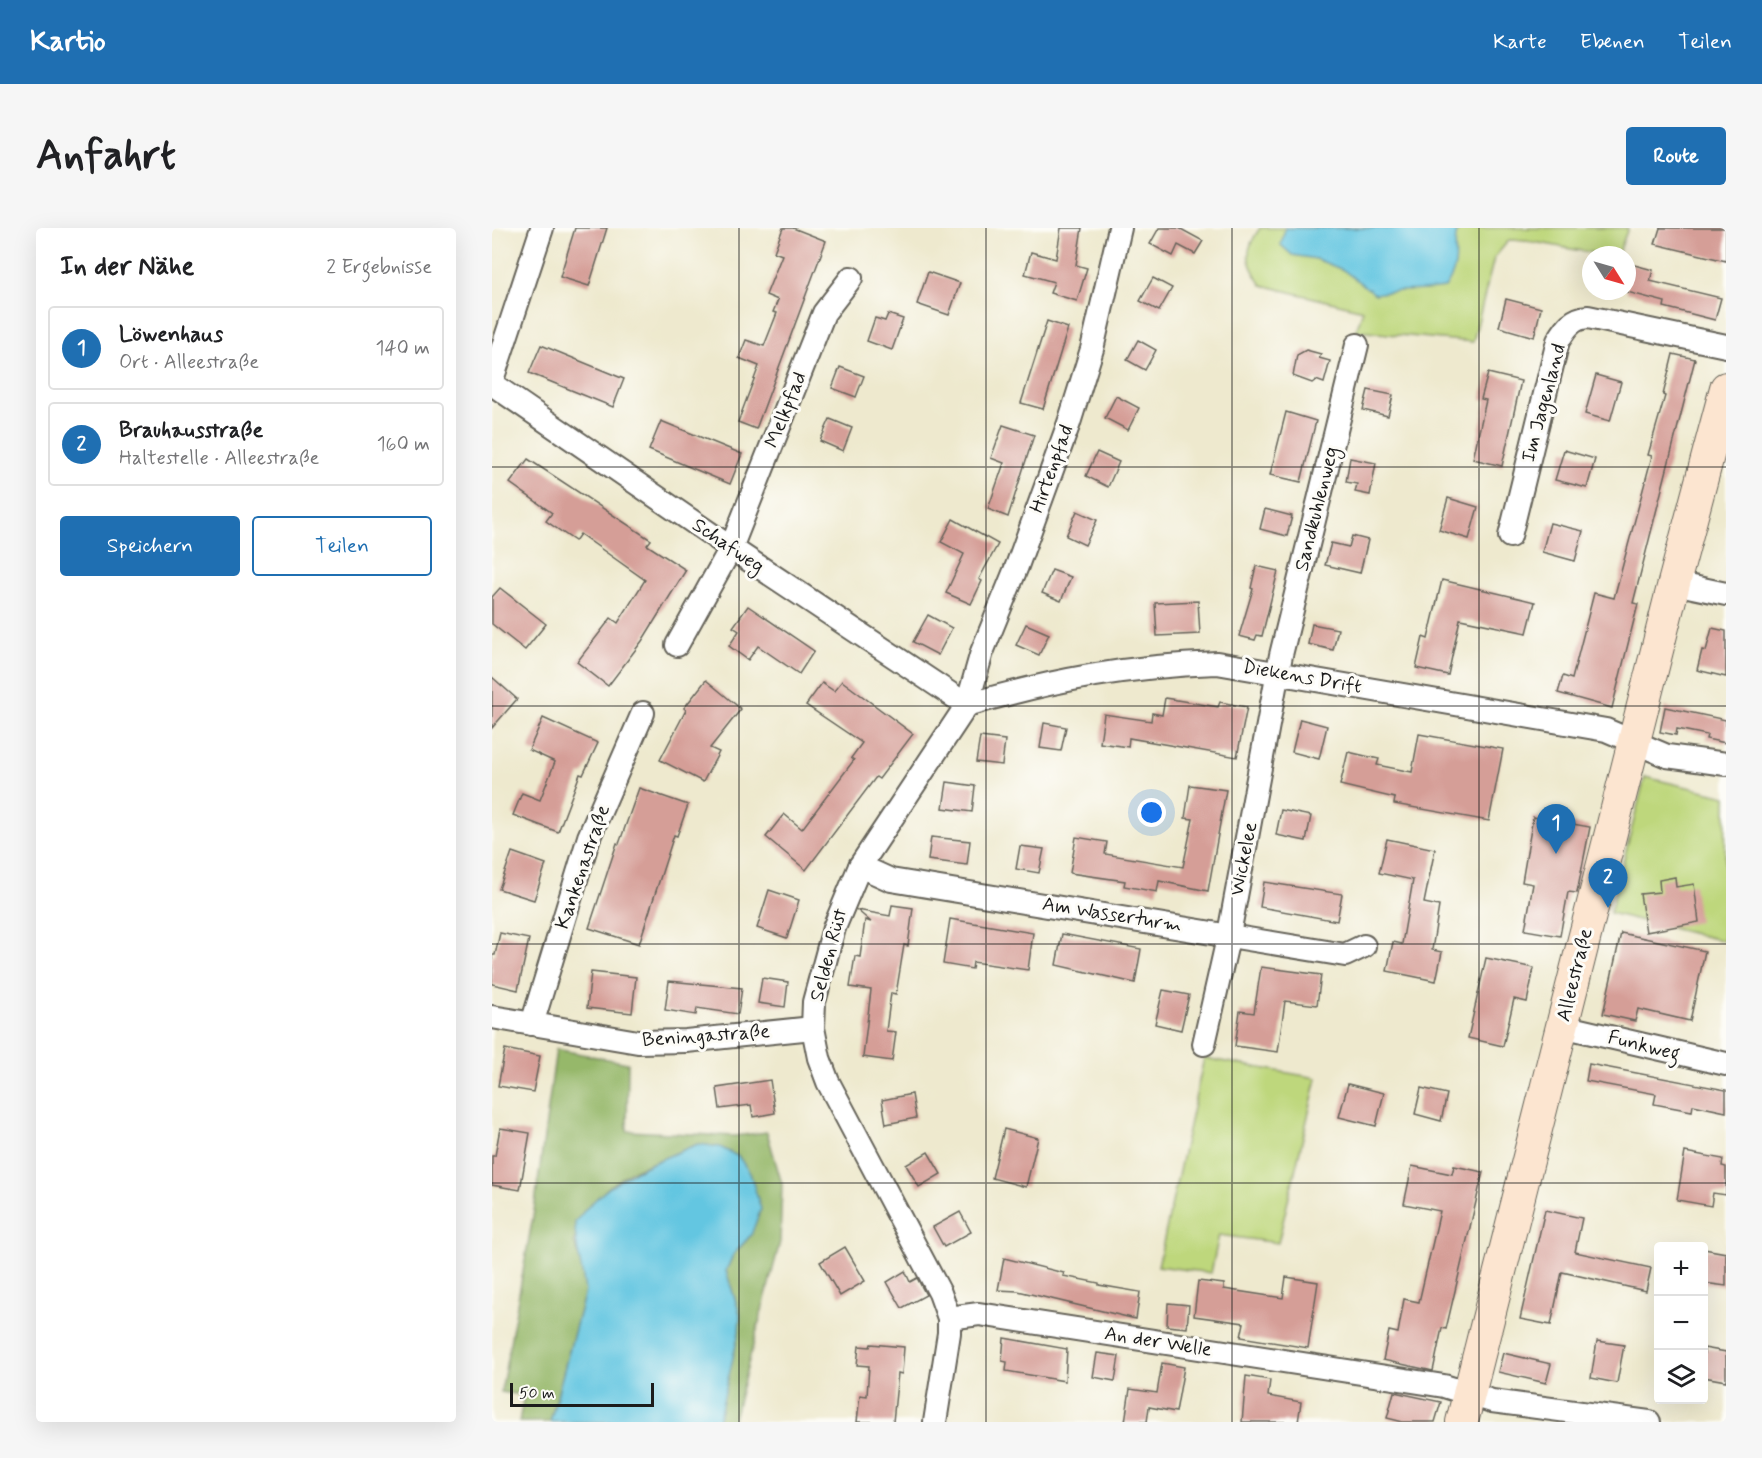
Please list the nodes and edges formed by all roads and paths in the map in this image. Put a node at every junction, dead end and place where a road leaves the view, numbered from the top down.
1 (542, 228) edge
2 (1120, 228) edge
3 (851, 278) dead end
4 (1357, 345) dead end
5 (1726, 346) edge
6 (492, 382) edge
7 (1726, 388) edge
8 (1510, 536) dead end
9 (731, 548) junction
10 (1674, 583) junction
11 (1726, 594) edge
12 (677, 645) dead end
13 (1278, 673) junction
14 (967, 705) junction
15 (644, 713) dead end
16 (1636, 743) junction
17 (1726, 764) edge
18 (860, 866) junction
19 (1229, 934) junction
20 (1364, 946) dead end
21 (492, 1017) edge
22 (532, 1024) junction
23 (1562, 1026) junction
24 (813, 1028) junction
25 (1204, 1044) dead end
26 (1726, 1064) edge
27 (949, 1318) junction
28 (1466, 1408) edge
29 (935, 1422) edge
30 (1649, 1422) edge

1 - 6 street
2 - 14 street, Hirtenpfad
3 - 9 street, Melkpfad
4 - 13 street, Sandkuhlenweg
5 - 8 street, Im Jagenland
6 - 9 street, Schafweg
7 - 10 main road, Alleestraße
9 - 12 street
9 - 14 street, Schafweg
10 - 11 street
10 - 16 main road, Alleestraße
13 - 14 street, Diekens Drift
13 - 16 street, Diekens Drift
13 - 19 street, Wickelee
14 - 18 street, Selden Rüst
15 - 22 street, Kankenastraße
16 - 17 street, Diekens Drift
16 - 23 main road, Alleestraße
18 - 19 street, Am Wasserturm
18 - 24 street, Selden Rüst
19 - 20 street, Am Wasserturm
19 - 25 street, Wickelee
21 - 22 street, Beningastraße
22 - 24 street, Beningastraße
23 - 26 street, Funkweg
23 - 28 main road, Alleestraße
24 - 27 street, Selden Rüst
27 - 28 street, An der Welle
27 - 29 street
28 - 30 street, An der Welle

